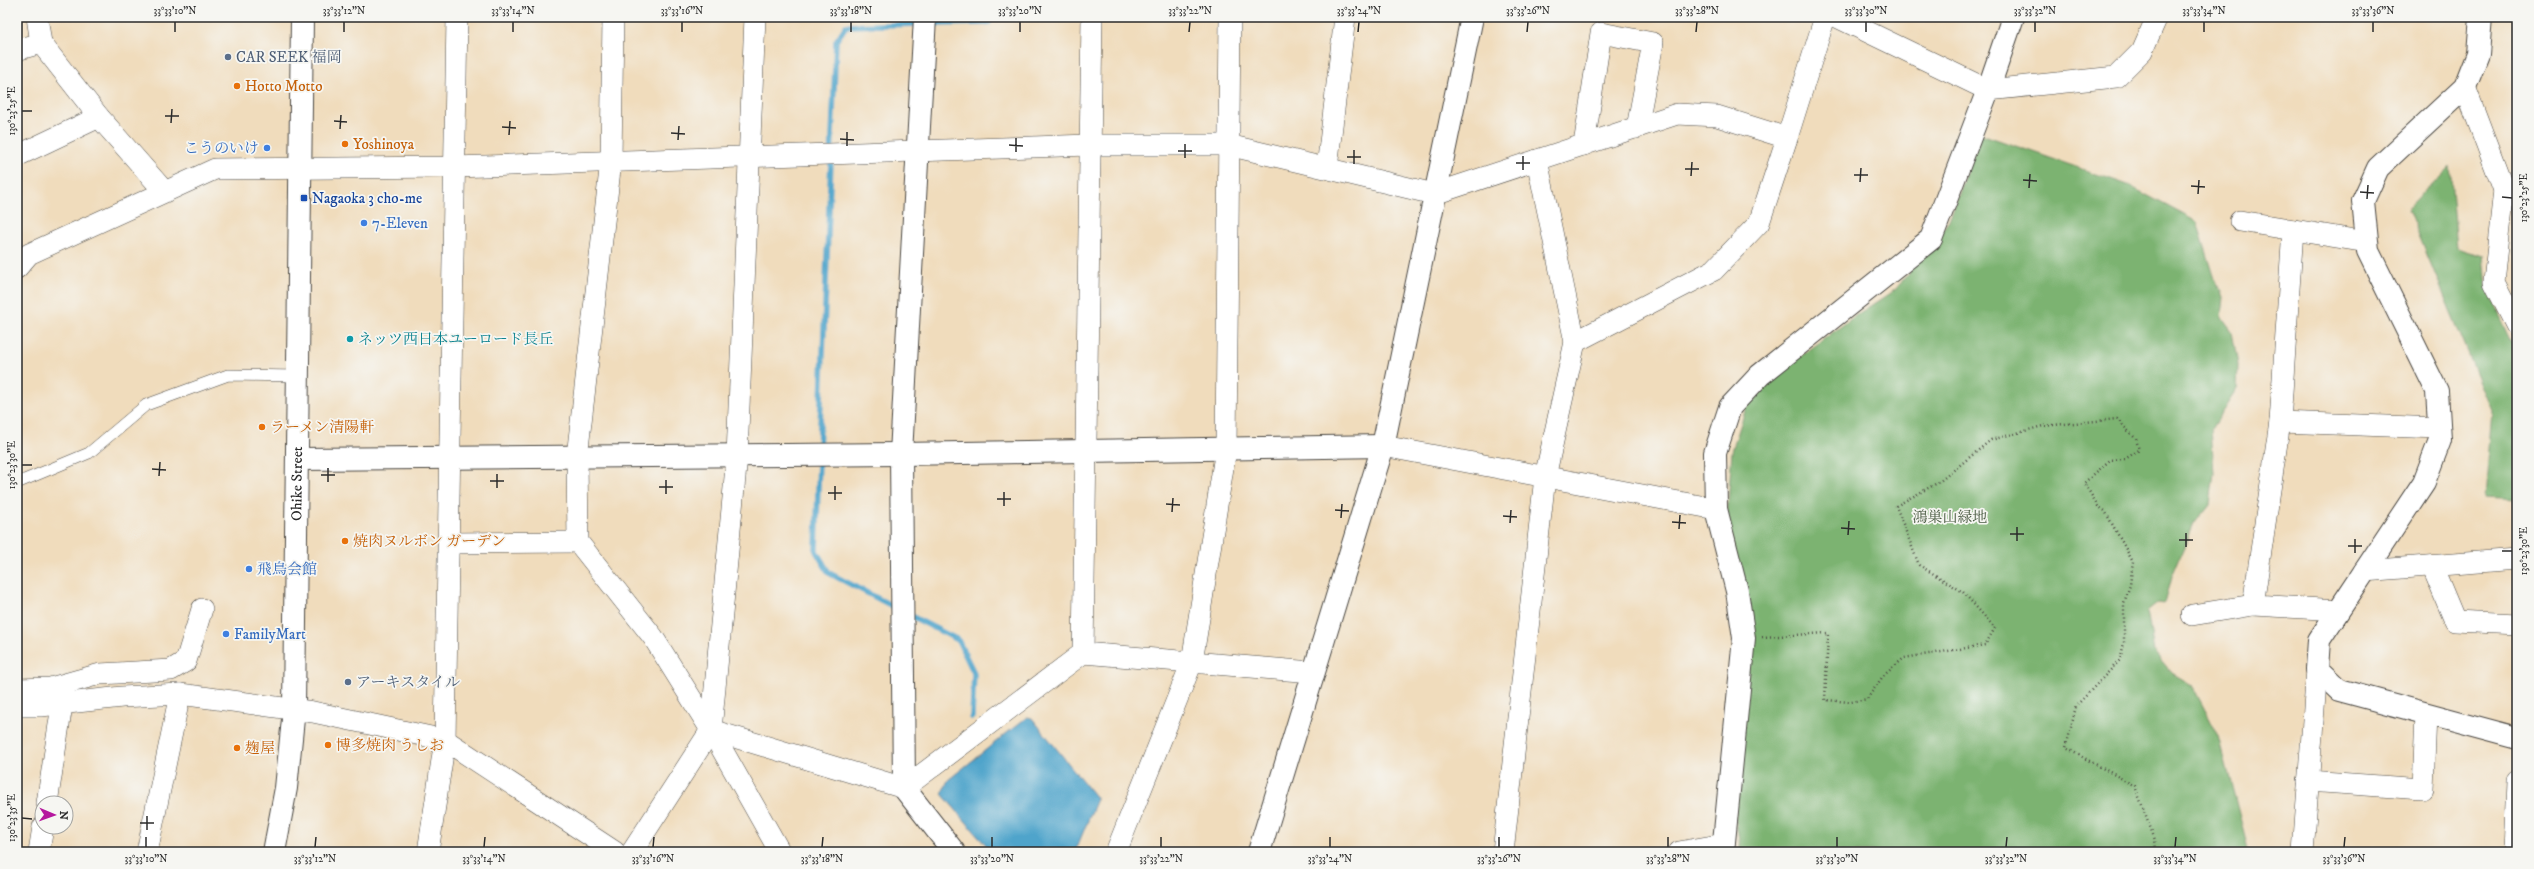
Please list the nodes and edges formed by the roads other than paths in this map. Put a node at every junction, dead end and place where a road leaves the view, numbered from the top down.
1 (37, 17) edge
2 (302, 17) edge
3 (457, 17) edge
4 (613, 17) edge
5 (755, 17) edge
6 (925, 17) edge
7 (1092, 17) edge
8 (1230, 17) edge
9 (1345, 17) edge
10 (1472, 17) edge
11 (1825, 17) edge
12 (1837, 17) edge
13 (2013, 17) edge
14 (2157, 17) edge
15 (2481, 17) edge
16 (41, 43) junction
17 (17, 50) edge
18 (2465, 87) junction
19 (1988, 90) junction
20 (100, 117) junction
21 (1637, 128) junction
22 (1787, 138) junction
23 (1089, 145) junction
24 (1228, 145) junction
25 (1584, 145) junction
26 (917, 151) junction
27 (17, 156) edge
28 (749, 156) junction
29 (612, 160) junction
30 (1536, 160) junction
31 (454, 166) junction
32 (301, 168) junction
33 (1327, 168) junction
34 (2511, 189) edge
35 (164, 191) junction
36 (1434, 194) junction
37 (2240, 222) dead end
38 (2293, 230) junction
39 (2367, 242) junction
40 (17, 268) edge
41 (2517, 327) edge
42 (1575, 342) junction
43 (299, 376) junction
44 (2280, 422) junction
45 (2439, 428) junction
46 (1383, 446) junction
47 (1226, 449) junction
48 (1086, 451) junction
49 (901, 454) junction
50 (737, 456) junction
51 (577, 457) junction
52 (450, 458) junction
53 (297, 459) junction
54 (1545, 477) junction
55 (17, 483) edge
56 (1716, 509) junction
57 (578, 542) junction
58 (449, 544) junction
59 (2517, 559) edge
60 (2432, 566) junction
61 (2364, 571) junction
62 (2253, 605) junction
63 (202, 609) dead end
64 (2339, 610) junction
65 (2192, 615) dead end
66 (2517, 624) edge
67 (1083, 652) junction
68 (1192, 662) junction
69 (2317, 669) junction
70 (1312, 672) junction
71 (17, 689) edge
72 (180, 694) junction
73 (62, 705) junction
74 (17, 706) edge
75 (294, 709) junction
76 (2426, 714) junction
77 (711, 730) junction
78 (2517, 738) edge
79 (445, 740) junction
80 (2517, 781) edge
81 (2308, 782) junction
82 (904, 788) junction
83 (47, 795) edge
84 (42, 835) edge
85 (1723, 848) edge
86 (39, 852) edge
87 (147, 852) edge
88 (274, 852) edge
89 (428, 852) edge
90 (615, 852) edge
91 (632, 852) edge
92 (780, 852) edge
93 (954, 852) edge
94 (1116, 852) edge
95 (1259, 852) edge
96 (1502, 852) edge
97 (1678, 852) edge
98 (2303, 852) edge
99 (2514, 852) edge

1 - 16 street
2 - 32 street, Ohike Street
3 - 31 street
4 - 29 street
5 - 28 street
6 - 26 street
7 - 23 street
8 - 24 street
9 - 33 street
10 - 36 street
11 - 22 street
12 - 19 street
13 - 19 street
14 - 19 street
15 - 18 street
16 - 17 street
16 - 20 street
18 - 34 street
18 - 39 street
19 - 56 street
20 - 27 street
20 - 35 street
21 - 22 street
21 - 25 street
21 - 25 street
22 - 42 street
23 - 24 street
23 - 26 street
23 - 48 street
24 - 33 street
24 - 47 street
25 - 30 street
26 - 28 street
26 - 49 street
28 - 29 street
28 - 50 street
29 - 31 street
29 - 51 street
30 - 36 street
30 - 42 street
31 - 32 street
31 - 52 street
32 - 35 street
32 - 43 street, Ohike Street
33 - 36 street
34 - 41 street
35 - 40 street
36 - 46 street
37 - 38 street
38 - 39 street
38 - 44 street
39 - 45 street
42 - 54 street
43 - 53 street, Ohike Street
43 - 55 lane
44 - 45 street
44 - 62 street
45 - 61 street
46 - 47 street
46 - 54 street
46 - 70 street
47 - 48 street
47 - 68 street
48 - 49 street
48 - 67 street
49 - 50 street
49 - 82 street
50 - 51 street
50 - 77 street
51 - 52 street
51 - 57 street
52 - 53 street
52 - 58 street
53 - 75 street, Ohike Street
54 - 56 street
54 - 96 street
56 - 85 street
57 - 58 street
57 - 77 street
58 - 79 street
59 - 60 street
60 - 61 street
60 - 66 street
61 - 64 street
62 - 64 street
62 - 65 street
63 - 71 street
64 - 69 street
67 - 68 street
67 - 82 street
68 - 70 street
68 - 94 street
69 - 76 street
69 - 81 street
70 - 95 street
72 - 73 street
72 - 75 street
72 - 87 street
73 - 74 street
73 - 83 street
75 - 79 street
75 - 88 street, Ohike Street
76 - 78 street
76 - 81 street
77 - 82 street
77 - 91 street
77 - 92 street
79 - 89 street
79 - 90 street
80 - 99 street
81 - 98 street
82 - 93 street
84 - 86 street
85 - 97 street

